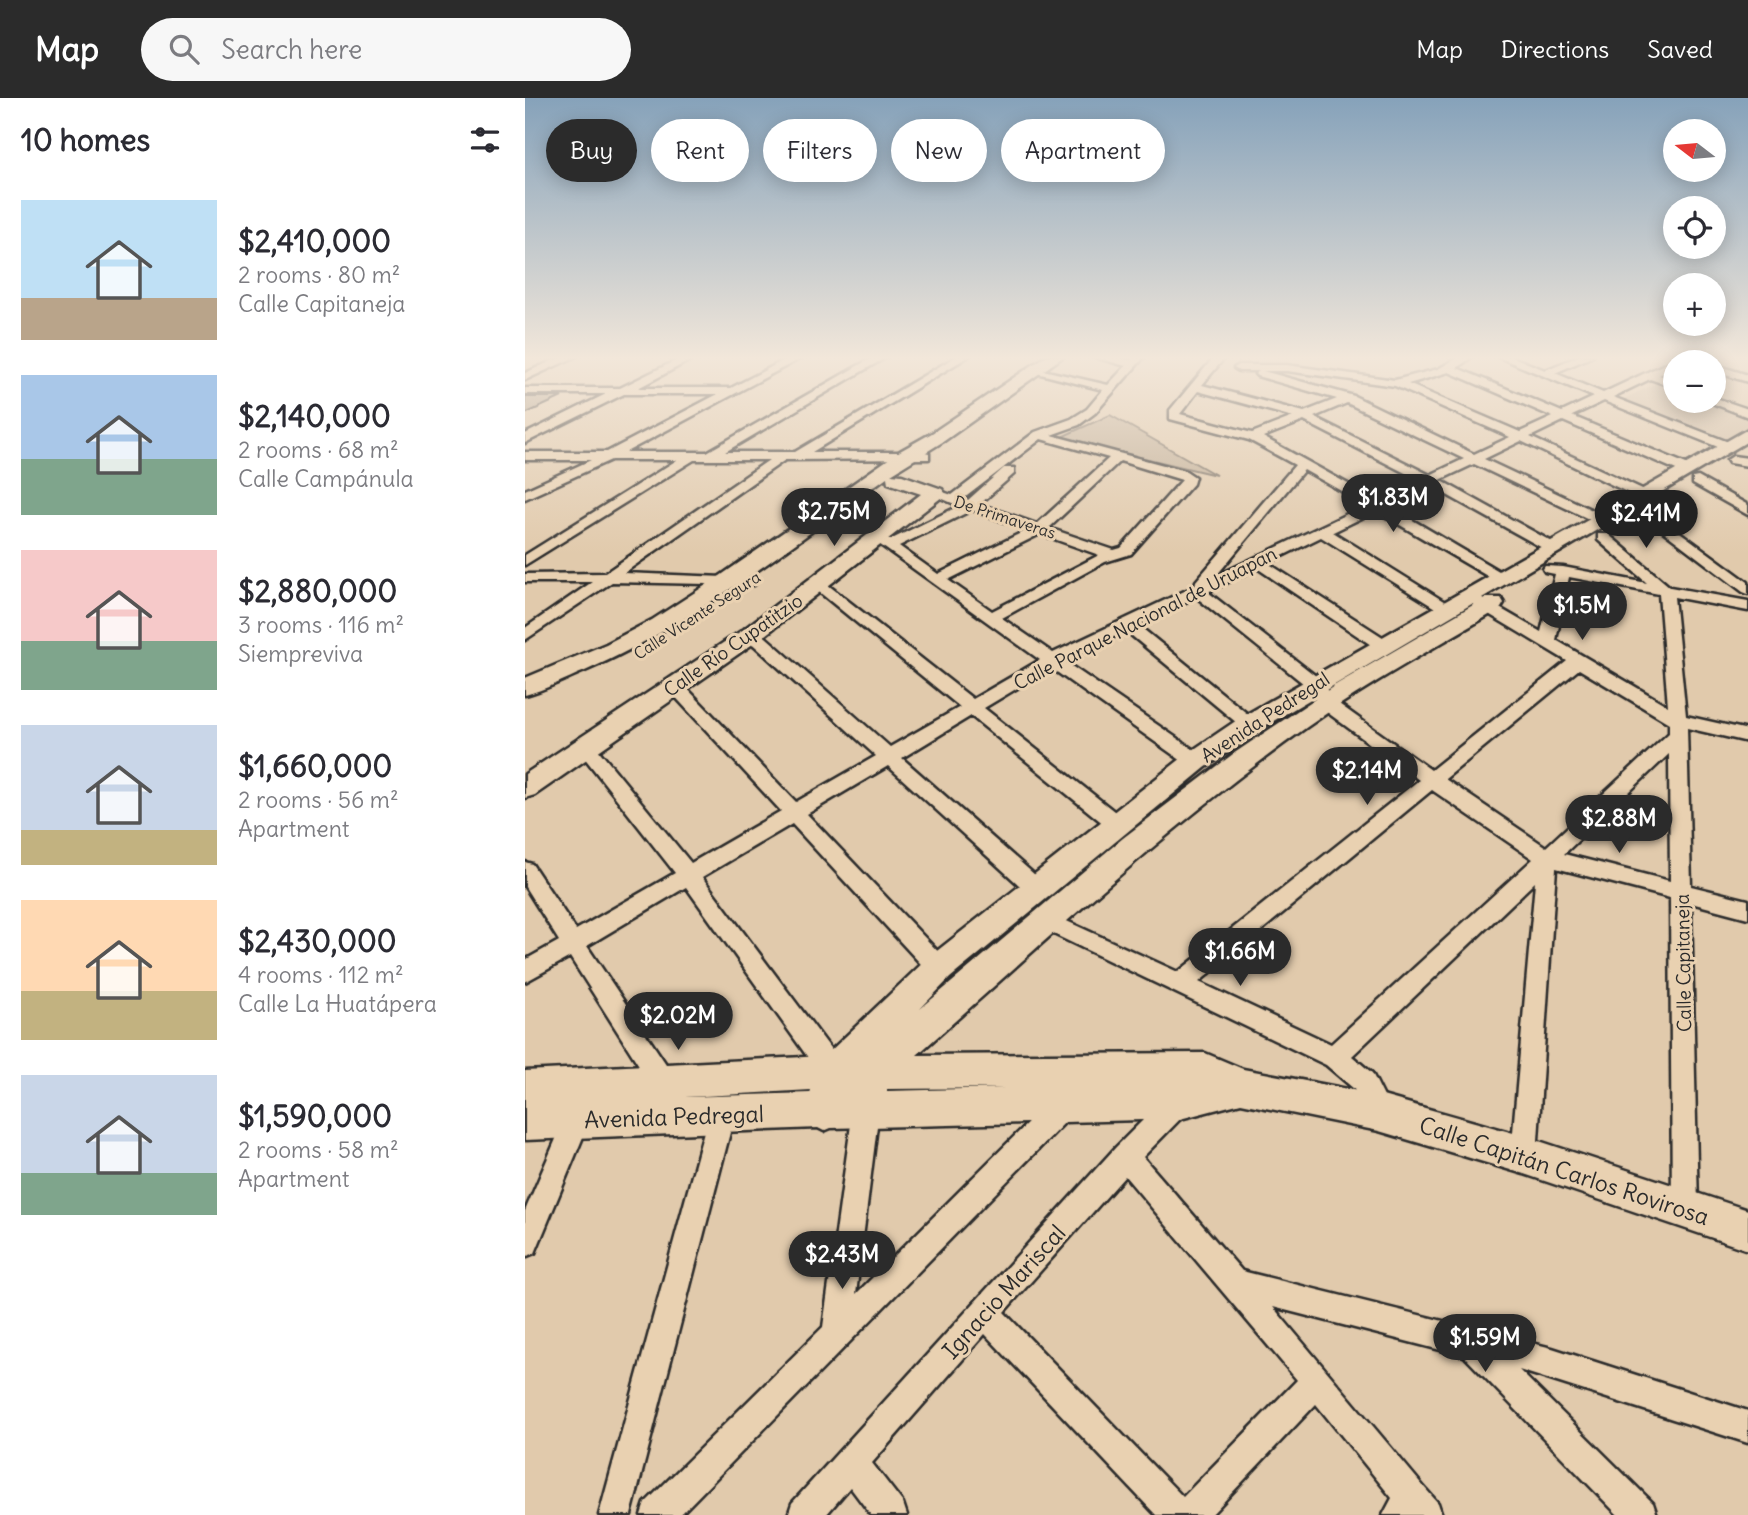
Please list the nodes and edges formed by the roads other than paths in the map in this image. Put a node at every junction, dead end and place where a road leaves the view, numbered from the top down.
1 (558, 422) edge
2 (674, 422) edge
3 (767, 422) edge
4 (849, 422) edge
5 (960, 422) edge
6 (1075, 422) edge
7 (1197, 422) edge
8 (1289, 422) edge
9 (1316, 422) edge
10 (1398, 422) edge
11 (1487, 422) edge
12 (1548, 422) edge
13 (1578, 422) edge
14 (1669, 422) edge
15 (1039, 435) junction
16 (1519, 436) junction
17 (1253, 437) junction
18 (525, 439) edge
19 (1022, 447) junction
20 (1741, 451) edge
21 (693, 455) junction
22 (710, 455) junction
23 (792, 455) junction
24 (525, 456) edge
25 (609, 456) junction
26 (916, 456) junction
27 (1474, 457) junction
28 (1116, 458) junction
29 (1303, 464) junction
30 (1692, 475) junction
31 (1189, 477) joint
32 (1428, 479) junction
33 (895, 480) junction
34 (525, 495) edge
35 (944, 497) junction
36 (1728, 499) junction
37 (1646, 502) junction
38 (1748, 502) edge
39 (1375, 504) junction
40 (970, 506) junction
41 (1748, 511) edge
42 (1041, 528) junction
43 (1601, 528) junction
44 (1320, 530) junction
45 (884, 542) junction
46 (1258, 548) junction
47 (1114, 555) junction
48 (525, 561) edge
49 (1554, 562) junction
50 (610, 577) junction
51 (1499, 577) junction
52 (525, 578) edge
53 (939, 579) junction
54 (739, 581) junction
55 (818, 584) junction
56 (1748, 589) edge
57 (1196, 590) junction
58 (1666, 591) junction
59 (1466, 604) junction
60 (1748, 606) edge
61 (992, 617) junction
62 (1127, 624) junction
63 (752, 634) junction
64 (525, 635) edge
65 (1547, 643) junction
66 (1383, 645) junction
67 (1054, 659) junction
68 (1579, 661) junction
69 (525, 687) edge
70 (675, 687) junction
71 (1321, 694) junction
72 (525, 704) edge
73 (971, 708) junction
74 (1249, 724) junction
75 (1678, 728) junction
76 (1748, 736) edge
77 (586, 747) junction
78 (890, 756) junction
79 (1196, 761) junction
80 (1432, 780) junction
81 (525, 788) edge
82 (796, 812) junction
83 (1117, 824) junction
84 (1547, 858) junction
85 (525, 870) edge
86 (689, 875) junction
87 (1037, 889) junction
88 (1682, 892) junction
89 (1748, 909) edge
90 (1047, 921) junction
91 (575, 943) junction
92 (939, 968) junction
93 (525, 972) edge
94 (1180, 984) junction
95 (1334, 1056) junction
96 (1205, 1070) junction
97 (833, 1072) junction
98 (872, 1072) junction
99 (663, 1081) junction
100 (1241, 1086) junction
101 (525, 1087) edge
102 (1180, 1101) junction
103 (1065, 1104) junction
104 (866, 1110) junction
105 (722, 1113) junction
106 (824, 1113) junction
107 (1379, 1114) junction
108 (577, 1120) junction
109 (525, 1122) edge
110 (1524, 1155) junction
111 (1125, 1156) junction
112 (1685, 1208) junction
113 (1748, 1230) edge
114 (525, 1243) edge
115 (1233, 1283) junction
116 (985, 1313) junction
117 (837, 1332) junction
118 (1475, 1346) junction
119 (1317, 1381) junction
120 (1748, 1427) edge
121 (851, 1462) junction
122 (1413, 1509) edge
123 (615, 1515) edge
124 (657, 1515) edge
125 (804, 1515) edge
126 (891, 1515) edge
127 (1178, 1515) edge
128 (1189, 1515) edge
129 (1641, 1515) edge

1 - 18 street
2 - 25 street
3 - 22 street
4 - 23 street
5 - 26 street
6 - 15 street
7 - 17 street
8 - 17 street
9 - 32 street
10 - 27 street
11 - 16 street
12 - 16 street, Calle Parque Nacional de Uruapan
13 - 30 street
14 - 20 street
15 - 19 street
15 - 28 street
16 - 27 street, Calle Parque Nacional de Uruapan
16 - 37 street
17 - 29 street
19 - 35 street
19 - 40 street
20 - 30 street, Avenida Pedregal
21 - 22 street
21 - 25 street
21 - 48 street
22 - 23 street
23 - 26 street
23 - 50 street
24 - 25 street
25 - 34 street
26 - 33 street, Calle Vicente Segura
26 - 54 street, Calle Vicente Segura
27 - 32 street, Calle Parque Nacional de Uruapan
27 - 43 street
28 - 31 street
28 - 42 street
29 - 39 street
29 - 46 street
30 - 36 street
30 - 37 street, Avenida Pedregal
31 - 47 street
32 - 39 street, Calle Parque Nacional de Uruapan
32 - 49 street
33 - 35 street, De Primaveras
33 - 54 street, Calle Vicente Segura
35 - 40 street, De Primaveras
35 - 45 street, Calle Río Cupatitzio
36 - 38 street
36 - 41 street
37 - 43 street, Avenida Pedregal
37 - 56 street
39 - 44 street, Calle Parque Nacional de Uruapan
39 - 51 street
40 - 42 street, De Primaveras
40 - 45 street
42 - 47 street, De Primaveras
42 - 53 street
43 - 49 street, Avenida Pedregal
43 - 58 street
44 - 46 street, Calle Parque Nacional de Uruapan
44 - 59 street
45 - 53 street
45 - 55 street, Calle Río Cupatitzio
46 - 57 street
46 - 57 street, Calle Parque Nacional de Uruapan
46 - 66 street
47 - 61 street
49 - 51 street, Avenida Pedregal
49 - 58 street
49 - 59 street, Avenida Pedregal
49 - 65 street
50 - 52 street
50 - 54 street
50 - 64 street
51 - 59 street, Avenida Pedregal
53 - 61 street
54 - 69 street, Calle Vicente Segura
54 - 72 street, Calle Vicente Segura
55 - 63 street, Calle Río Cupatitzio
55 - 73 street
57 - 62 street, Calle Parque Nacional de Uruapan
57 - 71 street
58 - 60 street
58 - 75 street, Calle Capitaneja
59 - 65 street
59 - 66 street, Avenida Pedregal
59 - 71 street, Avenida Pedregal
61 - 67 street
62 - 67 street, Calle Parque Nacional de Uruapan
62 - 74 street
63 - 70 street, Calle Río Cupatitzio
63 - 78 street
65 - 68 street
66 - 71 street, Avenida Pedregal
67 - 73 street, Calle Parque Nacional de Uruapan
67 - 79 street
68 - 75 street
68 - 80 street
70 - 77 street, Calle Río Cupatitzio
70 - 82 street
71 - 74 street, Avenida Pedregal
71 - 80 street
71 - 90 street, Avenida Pedregal
73 - 78 street, Calle Parque Nacional de Uruapan
73 - 83 street
74 - 79 street, Avenida Pedregal
75 - 76 street
75 - 84 street
75 - 88 street, Calle Capitaneja
77 - 81 street, Calle Río Cupatitzio
77 - 86 street
78 - 82 street, Calle Parque Nacional de Uruapan
78 - 87 street
79 - 83 street, Avenida Pedregal
80 - 84 street
80 - 94 street
82 - 86 street, Calle Parque Nacional de Uruapan
82 - 92 street
83 - 87 street, Avenida Pedregal
84 - 88 street
84 - 95 street
84 - 110 street
85 - 91 street
86 - 91 street, Calle Parque Nacional de Uruapan
86 - 97 street
87 - 92 street, Avenida Pedregal
88 - 89 street
88 - 112 street, Calle Capitaneja
90 - 94 street
90 - 98 street, Avenida Pedregal
91 - 93 street, Calle Parque Nacional de Uruapan
91 - 99 street
92 - 97 street, Avenida Pedregal
94 - 95 street
95 - 107 street
96 - 98 street, Calle Capitán Carlos Rovirosa
96 - 100 street, Calle Capitán Carlos Rovirosa
96 - 102 street, Ignacio Mariscal
97 - 98 street, Avenida Pedregal
97 - 99 street, Avenida Pedregal
97 - 106 street
98 - 104 street
99 - 101 street, Avenida Pedregal
100 - 102 street, Calle Capitán Carlos Rovirosa
100 - 107 street, Calle Capitán Carlos Rovirosa
102 - 103 street, Calle Capitán Carlos Rovirosa
102 - 111 street, Ignacio Mariscal
103 - 104 street, Calle Capitán Carlos Rovirosa
103 - 117 street
104 - 106 street, Avenida Pedregal
104 - 117 street
105 - 106 street, Avenida Pedregal
105 - 108 street, Avenida Pedregal
105 - 123 street
107 - 110 street, Calle Capitán Carlos Rovirosa
108 - 109 street, Avenida Pedregal
108 - 114 street
110 - 112 street, Calle Capitán Carlos Rovirosa
111 - 115 street
111 - 116 street, Ignacio Mariscal
112 - 113 street, Calle Capitán Carlos Rovirosa
115 - 118 street
115 - 119 street
116 - 121 street, Ignacio Mariscal
116 - 127 street
117 - 124 street
118 - 120 street
118 - 129 street
119 - 122 street
119 - 128 street
121 - 125 street, Ignacio Mariscal
121 - 126 street

